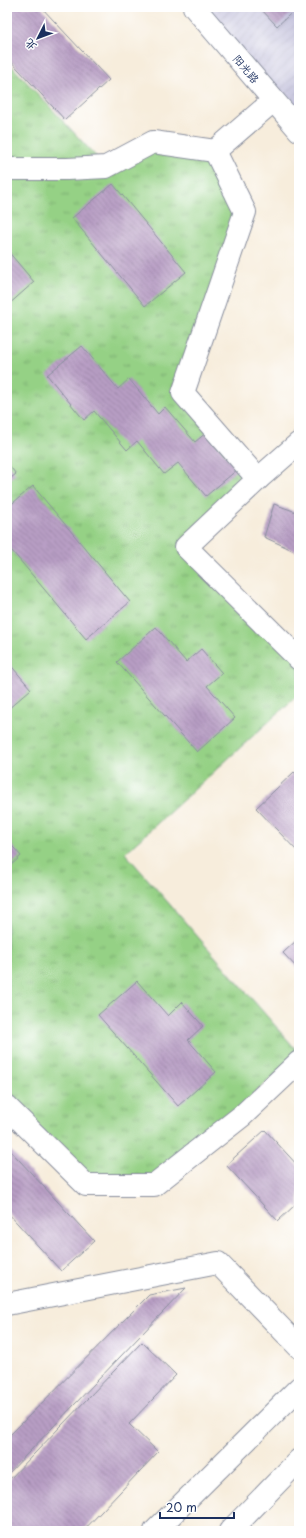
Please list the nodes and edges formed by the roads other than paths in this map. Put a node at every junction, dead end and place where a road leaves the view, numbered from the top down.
1 (194, 7) edge
2 (273, 101) junction
3 (299, 130) edge
4 (215, 151) junction
5 (7, 169) edge
6 (299, 443) edge
7 (258, 479) junction
8 (299, 659) edge
9 (299, 1062) edge
10 (7, 1107) edge
11 (7, 1304) edge
12 (299, 1347) edge
13 (299, 1388) edge
14 (299, 1460) edge
15 (155, 1531) edge
16 (230, 1531) edge

1 - 2 street, 阳光路
2 - 3 street, 阳光路
2 - 4 street
4 - 5 street
4 - 7 street
6 - 7 street
7 - 8 street
9 - 10 street
11 - 12 street
13 - 15 street
14 - 16 street

